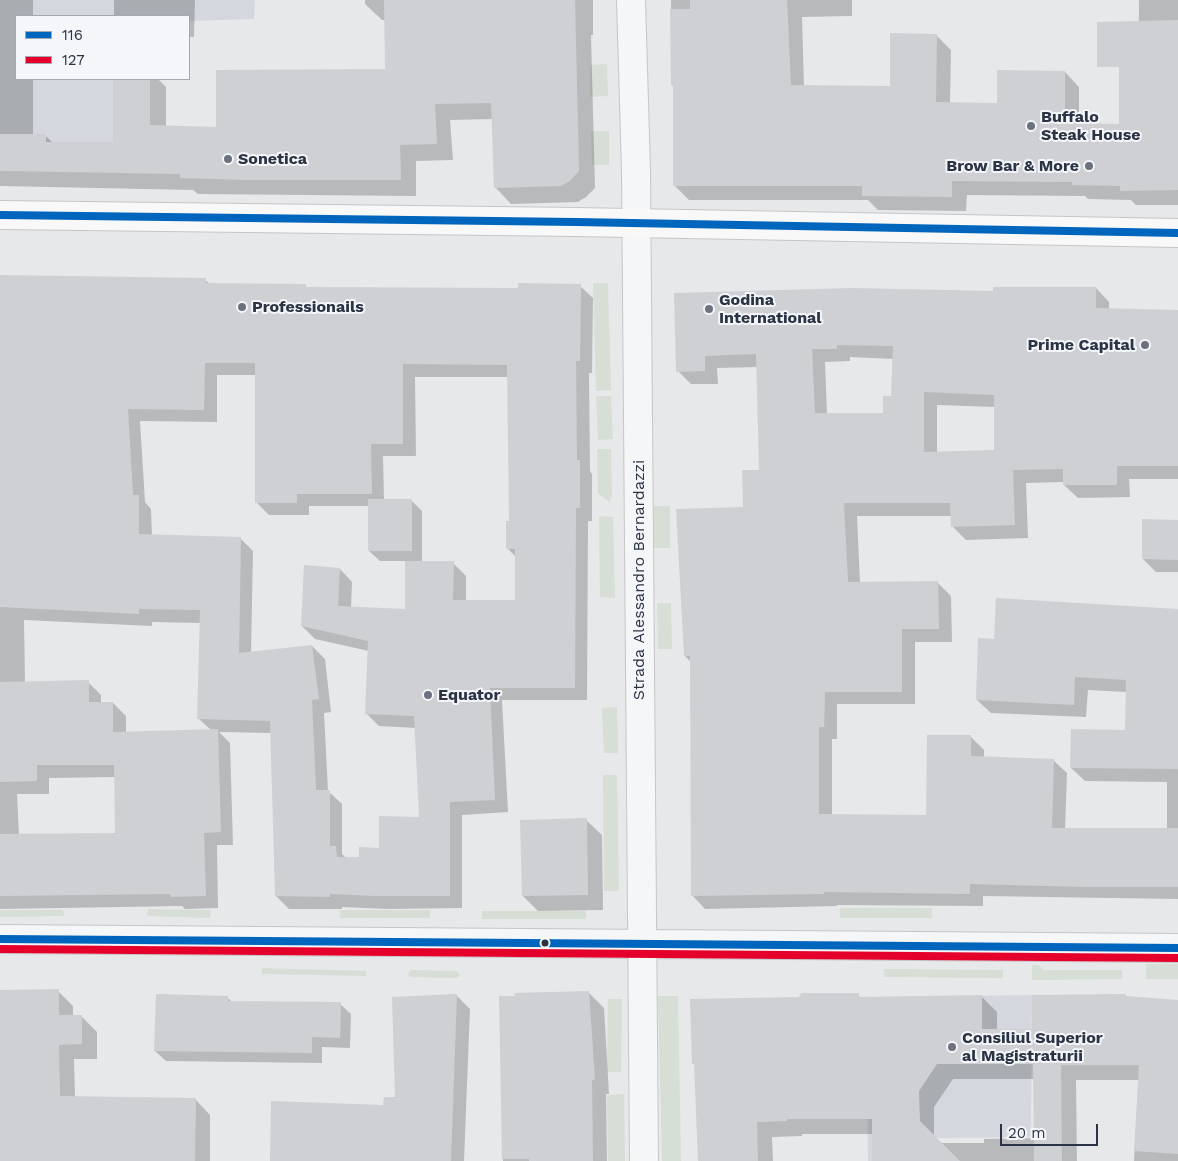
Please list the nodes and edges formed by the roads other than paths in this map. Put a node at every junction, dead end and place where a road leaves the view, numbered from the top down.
1 (631, 0) edge
2 (0, 215) edge
3 (636, 224) junction
4 (1178, 233) edge
5 (0, 939) edge
6 (642, 943) junction
7 (1178, 948) edge
8 (644, 1161) edge

1 - 3 street, Strada Alessandro Bernardazzi
2 - 3 main road
3 - 4 main road
3 - 6 street, Strada Alessandro Bernardazzi
5 - 6 street
6 - 7 street
6 - 8 street, Strada Alessandro Bernardazzi

